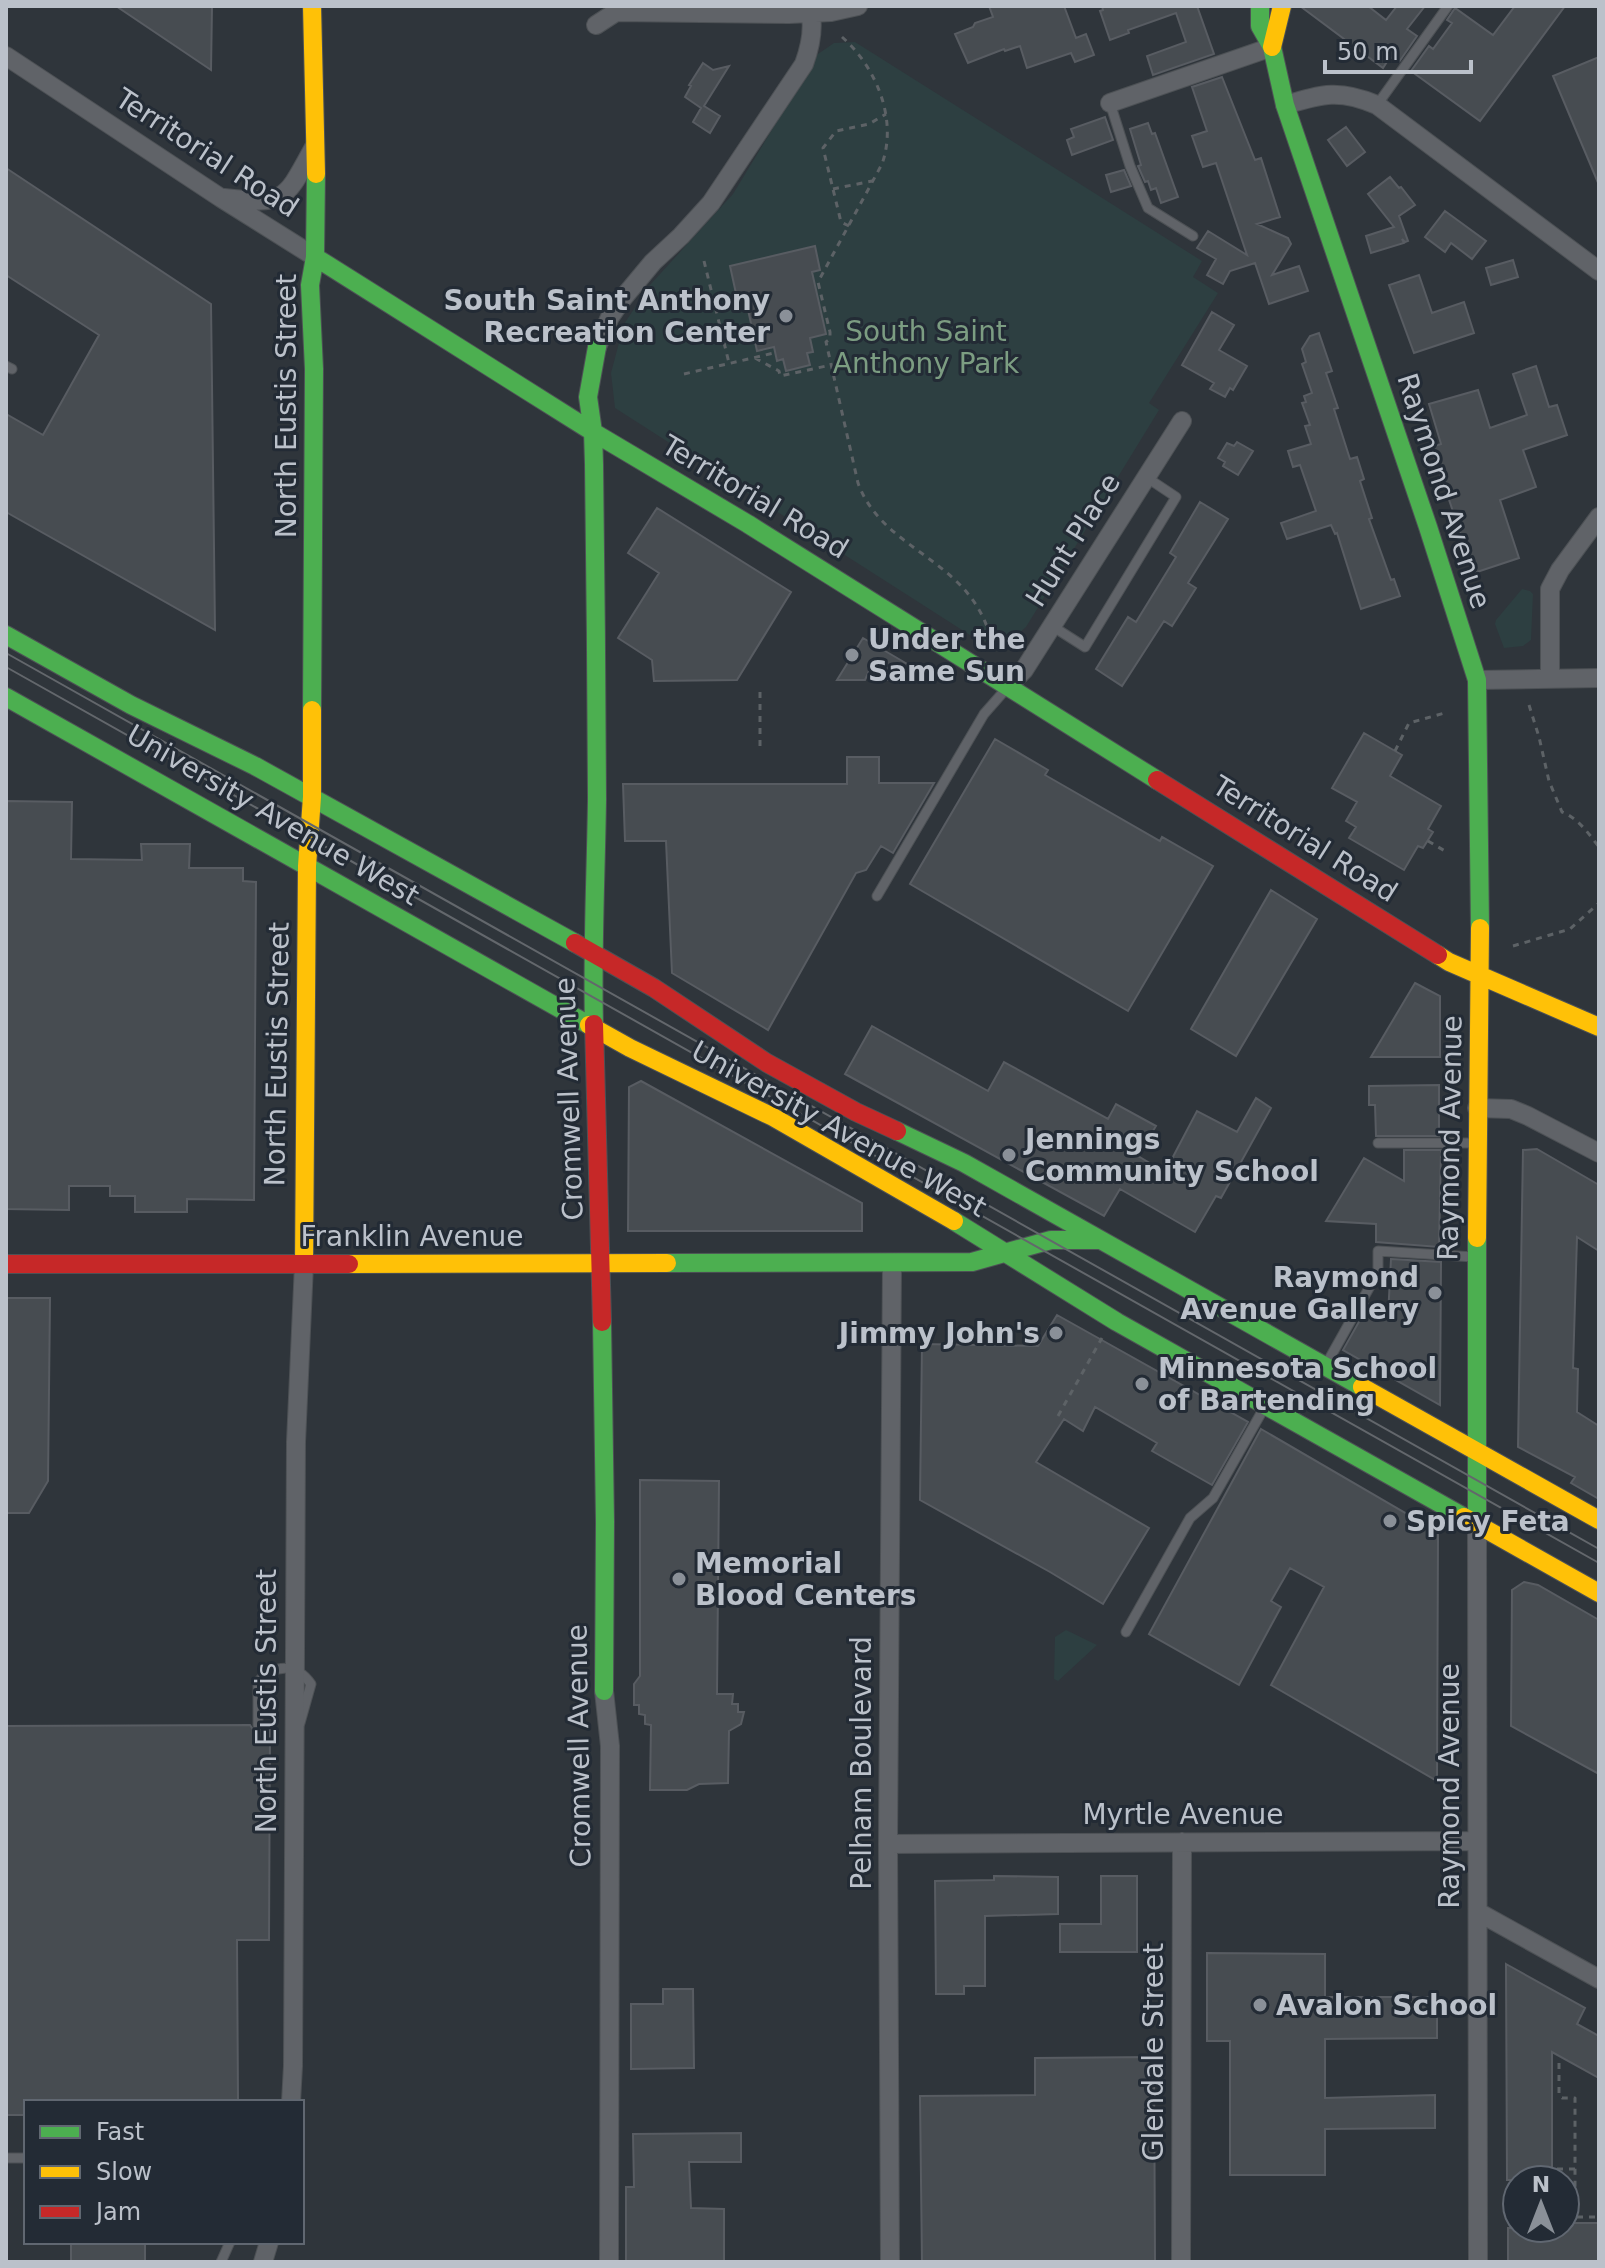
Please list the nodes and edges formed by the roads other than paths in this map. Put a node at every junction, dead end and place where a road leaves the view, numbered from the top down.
1 (312, 6) edge
2 (858, 6) edge
3 (1260, 6) edge
4 (1282, 6) edge
5 (1448, 6) edge
6 (810, 10) edge
7 (596, 25) dead end
8 (1272, 47) junction
9 (6, 56) edge
10 (1110, 103) joint
11 (1285, 105) junction
12 (1377, 105) junction
13 (316, 144) junction
14 (221, 198) junction
15 (1193, 236) dead end
16 (315, 257) junction
17 (1599, 271) edge
18 (597, 347) joint
19 (1182, 421) dead end
20 (593, 432) junction
21 (1146, 477) junction
22 (1599, 517) edge
23 (1052, 626) junction
24 (6, 635) edge
25 (1550, 678) junction
26 (1599, 678) edge
27 (1477, 680) junction
28 (1008, 686) junction
29 (6, 697) edge
30 (312, 797) junction
31 (307, 866) junction
32 (877, 896) dead end
33 (592, 954) junction
34 (1480, 976) junction
35 (1599, 1027) edge
36 (595, 1028) junction
37 (1477, 1108) junction
38 (1378, 1143) dead end
39 (1477, 1143) junction
40 (1599, 1153) edge
41 (1104, 1236) junction
42 (1006, 1254) junction
43 (1477, 1257) junction
44 (892, 1263) junction
45 (6, 1264) edge
46 (304, 1264) junction
47 (601, 1264) junction
48 (1325, 1366) junction
49 (1265, 1407) junction
50 (1476, 1452) junction
51 (1599, 1520) edge
52 (1477, 1524) junction
53 (1599, 1593) edge
54 (1126, 1632) dead end
55 (294, 1669) junction
56 (604, 1691) joint
57 (258, 1725) dead end
58 (1477, 1841) junction
59 (1182, 1842) junction
60 (888, 1844) junction
61 (1478, 1912) junction
62 (1599, 1979) edge
63 (291, 2100) edge
64 (609, 2262) edge
65 (890, 2262) edge
66 (1181, 2262) edge
67 (1478, 2262) edge

1 - 13 main road, North Eustis Street
2 - 6 street
3 - 8 main road, Raymond Avenue
4 - 8 main road, Raymond Avenue
5 - 12 lane
6 - 7 street
6 - 18 street, Cromwell Avenue
8 - 10 street
8 - 11 main road, Raymond Avenue
9 - 14 street, Territorial Road
10 - 15 lane
11 - 12 street
11 - 27 main road, Raymond Avenue
12 - 17 street
13 - 14 street
13 - 16 main road, North Eustis Street
14 - 16 street, Territorial Road
16 - 20 main road, Territorial Road
16 - 30 main road, North Eustis Street
18 - 20 main road, Cromwell Avenue
19 - 21 street, Hunt Place
20 - 28 main road, Territorial Road
20 - 33 main road, Cromwell Avenue
21 - 23 street, Hunt Place
21 - 23 lane
22 - 25 street
23 - 28 street, Hunt Place
24 - 30 main road, University Avenue West
25 - 26 street
25 - 27 street
27 - 34 main road, Raymond Avenue
28 - 32 lane
28 - 34 main road, Territorial Road
29 - 31 main road, University Avenue West
30 - 31 main road, North Eustis Street
30 - 33 main road, University Avenue West
31 - 36 main road, University Avenue West
31 - 46 main road, North Eustis Street
33 - 36 main road, Cromwell Avenue
33 - 41 main road, University Avenue West
34 - 35 main road, Territorial Road
34 - 37 main road, Raymond Avenue
36 - 42 main road, University Avenue West
36 - 47 main road, Cromwell Avenue
37 - 39 main road, Raymond Avenue
37 - 40 street
38 - 39 lane
39 - 43 main road, Raymond Avenue
41 - 42 main road, Franklin Avenue
41 - 48 main road, University Avenue West
42 - 44 main road, Franklin Avenue
42 - 49 main road, University Avenue West
43 - 48 lane
43 - 50 main road, Raymond Avenue
44 - 47 main road, Franklin Avenue
44 - 60 street, Pelham Boulevard
45 - 46 main road, Franklin Avenue
46 - 47 main road, Franklin Avenue
46 - 55 street, North Eustis Street
47 - 56 main road, Cromwell Avenue
48 - 50 main road, University Avenue West
49 - 52 main road, University Avenue West
49 - 54 lane
50 - 51 main road, University Avenue West
50 - 52 main road, Raymond Avenue
52 - 53 main road, University Avenue West
52 - 58 street, Raymond Avenue
55 - 57 lane
55 - 63 street, North Eustis Street
56 - 64 street, Cromwell Avenue
58 - 59 street, Myrtle Avenue
58 - 61 street, Raymond Avenue
59 - 60 street, Myrtle Avenue
59 - 66 street, Glendale Street
60 - 65 street, Pelham Boulevard
61 - 62 street
61 - 67 street, Raymond Avenue

